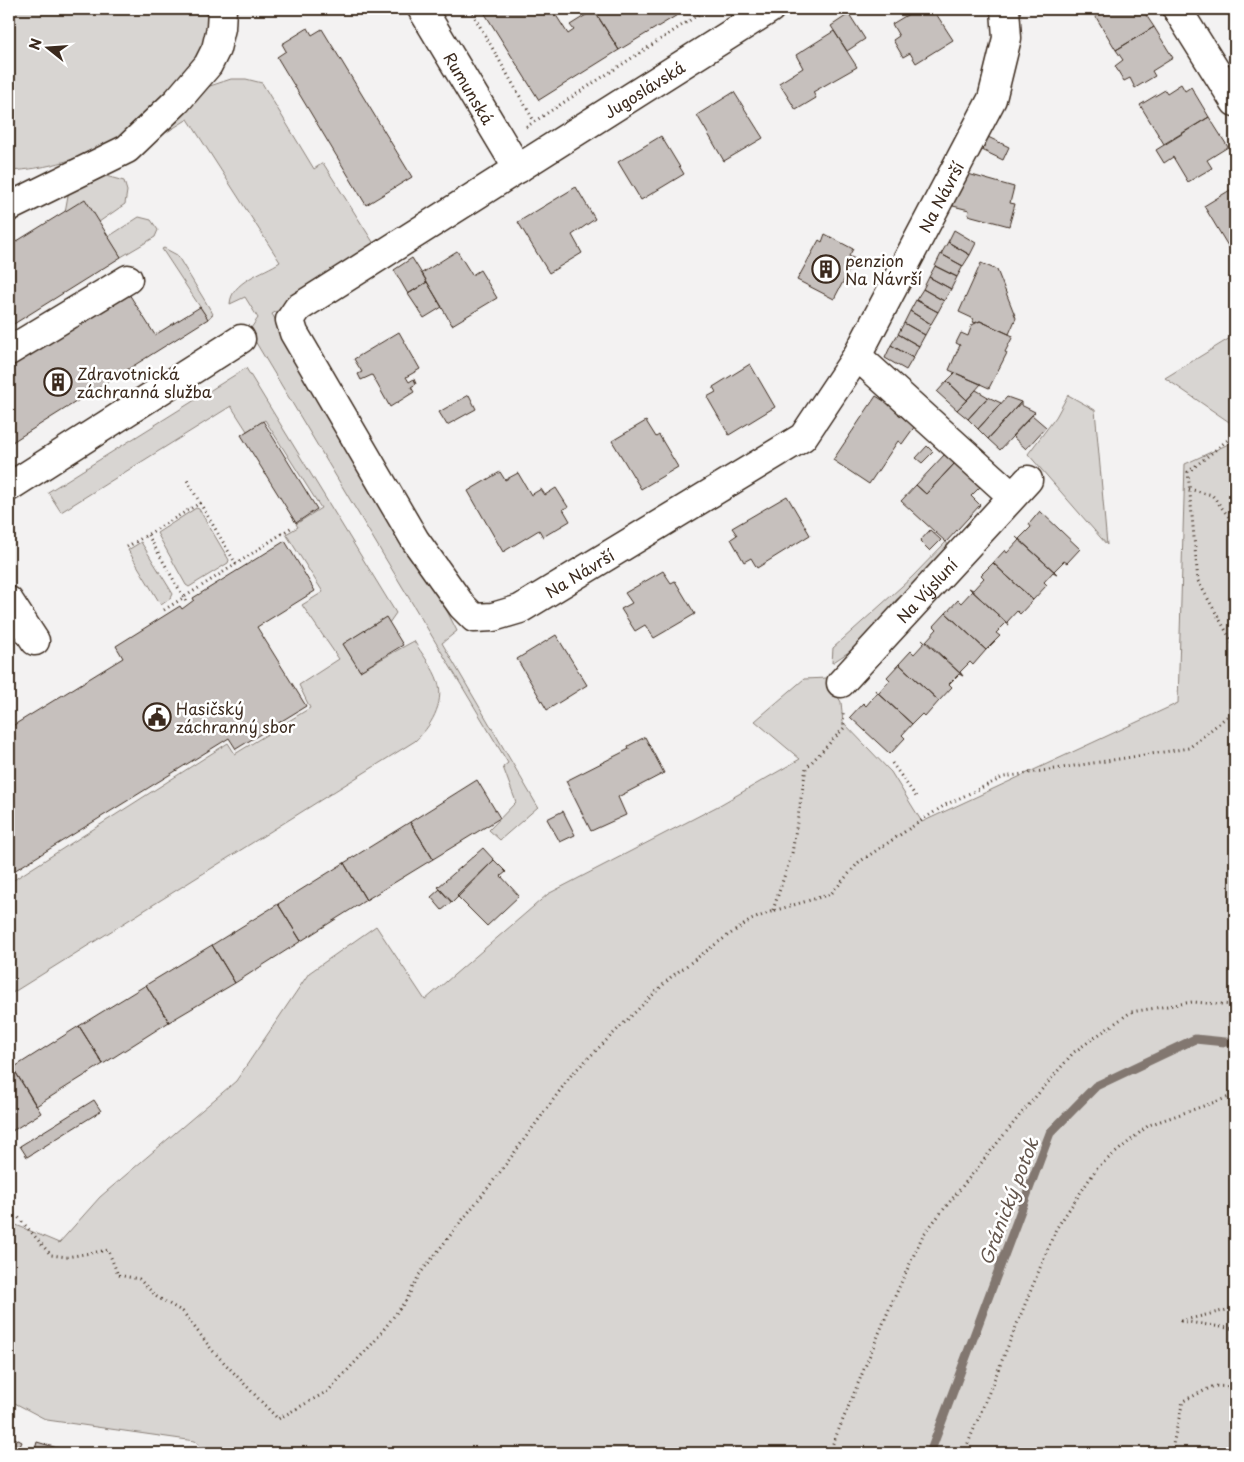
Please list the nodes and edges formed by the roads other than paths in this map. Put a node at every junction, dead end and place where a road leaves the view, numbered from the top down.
1 (222, 9) edge
2 (422, 9) edge
3 (770, 9) edge
4 (1005, 9) edge
5 (1178, 9) edge
6 (1235, 102) edge
7 (518, 169) junction
8 (9, 207) edge
9 (128, 279) dead end
10 (241, 339) dead end
11 (9, 351) edge
12 (857, 356) junction
13 (9, 487) edge
14 (9, 601) edge
15 (35, 641) dead end
16 (841, 683) road end

1 - 8 street
2 - 7 street, Rumunská
3 - 7 street, Jugoslávská
4 - 12 street, Na Návrší
5 - 6 street
7 - 12 street, Na Návrší
9 - 11 street
10 - 13 street
12 - 16 street, Na Výsluní
14 - 15 street

